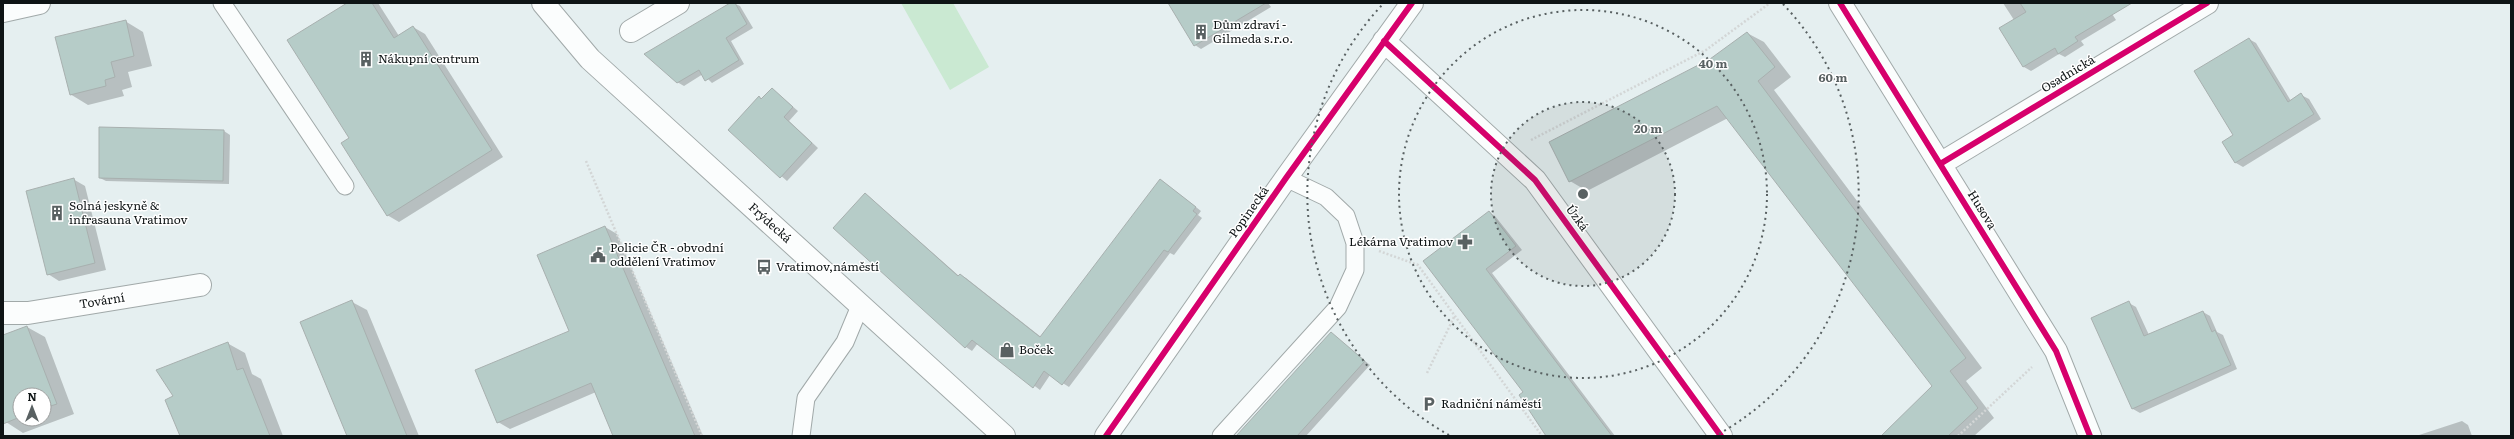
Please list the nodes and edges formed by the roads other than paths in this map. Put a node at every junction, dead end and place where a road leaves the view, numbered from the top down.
1 (39, 3) edge
2 (222, 3) edge
3 (543, 3) edge
4 (678, 3) edge
5 (1840, 3) edge
6 (2207, 3) edge
7 (1403, 7) edge
8 (3, 11) edge
9 (631, 30) dead end
10 (1384, 41) junction
11 (1940, 164) junction
12 (1286, 178) junction
13 (345, 186) dead end
14 (200, 285) dead end
15 (860, 306) junction
16 (3, 313) edge
17 (801, 436) edge
18 (1004, 436) edge
19 (1106, 436) edge
20 (1221, 436) edge
21 (1721, 436) edge
22 (2090, 436) edge

1 - 8 street
2 - 13 lane
3 - 15 street, Frýdecká
4 - 9 street
5 - 11 street, Husova
6 - 11 street, Osadnická
7 - 10 street, Popinecká
10 - 12 street, Popinecká
10 - 21 street, Úzká
11 - 22 street, Husova
12 - 19 street, Popinecká
12 - 20 lane
14 - 16 street, Tovární
15 - 17 lane
15 - 18 street, Frýdecká

